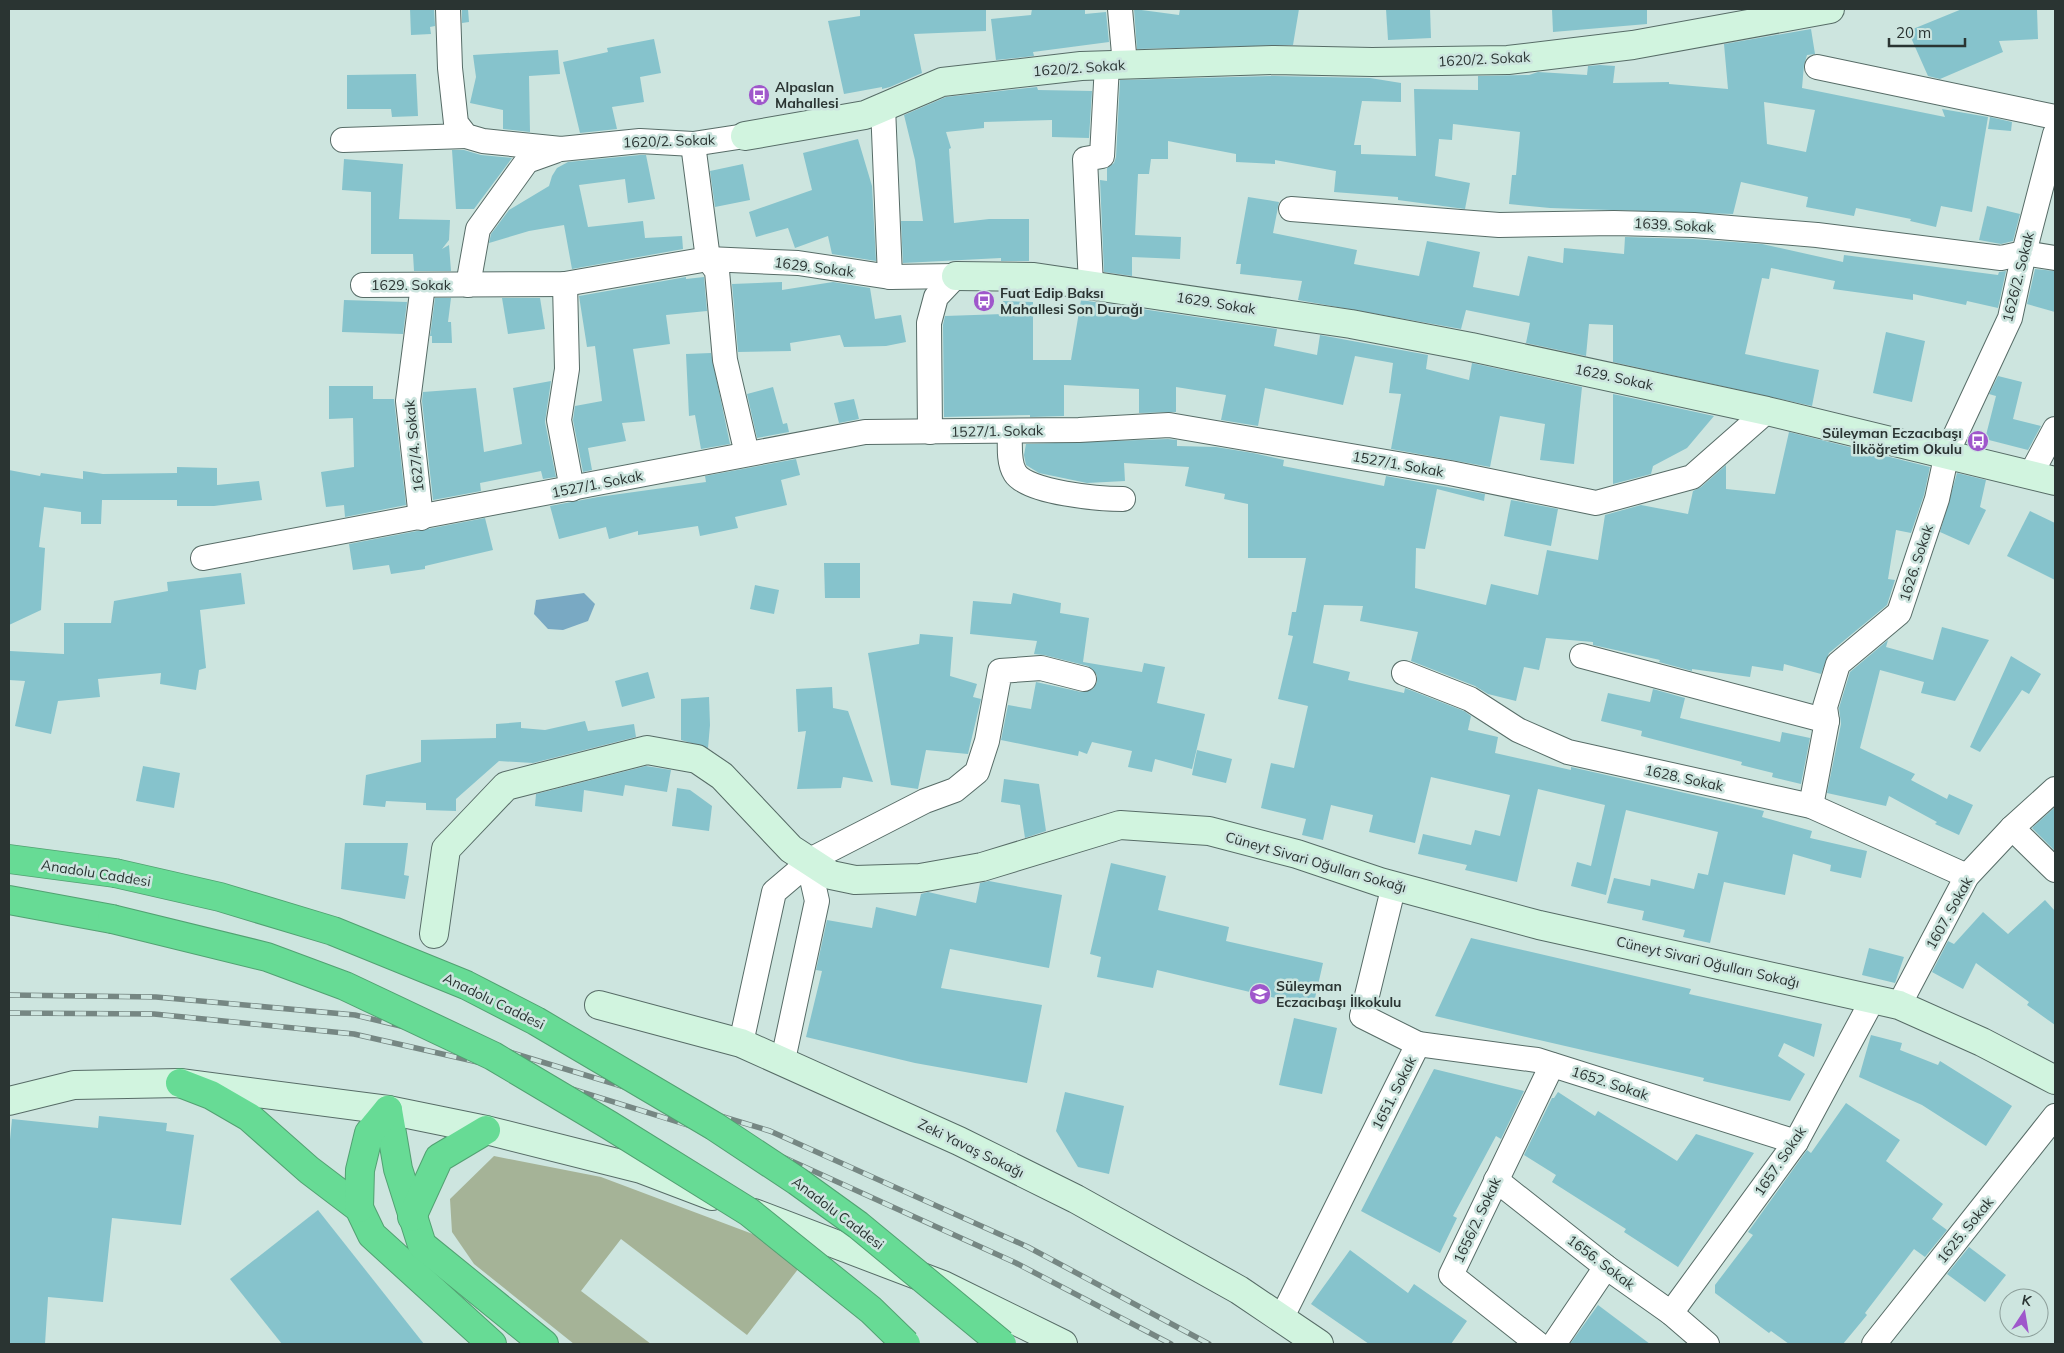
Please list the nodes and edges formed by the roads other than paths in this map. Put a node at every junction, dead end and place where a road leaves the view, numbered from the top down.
1 (448, 9) edge
2 (1120, 9) edge
3 (1830, 9) edge
4 (1116, 65) junction
5 (1817, 67) dead end
6 (883, 107) junction
7 (2055, 117) edge
8 (2055, 134) edge
9 (466, 136) junction
10 (745, 136) joint
11 (343, 140) dead end
12 (693, 144) junction
13 (561, 149) junction
14 (1291, 209) dead end
15 (2024, 253) junction
16 (2055, 258) edge
17 (708, 259) junction
18 (956, 276) junction
19 (890, 277) junction
20 (468, 284) junction
21 (565, 284) junction
22 (363, 285) dead end
23 (423, 285) junction
24 (1091, 285) junction
25 (1767, 411) junction
26 (2055, 429) edge
27 (1010, 431) junction
28 (930, 432) junction
29 (1947, 453) junction
30 (747, 454) junction
31 (2043, 478) edge
32 (572, 489) junction
33 (1123, 499) dead end
34 (1937, 499) joint
35 (421, 518) junction
36 (202, 558) dead end
37 (1582, 656) dead end
38 (1404, 673) dead end
39 (1084, 679) dead end
40 (1827, 721) junction
41 (2055, 789) edge
42 (1811, 806) junction
43 (2012, 828) junction
44 (9, 859) edge
45 (808, 862) junction
46 (2055, 870) edge
47 (1967, 876) junction
48 (1394, 885) junction
49 (9, 900) edge
50 (434, 934) dead end
51 (1873, 999) junction
52 (599, 1005) dead end
53 (1899, 1005) junction
54 (741, 1043) junction
55 (1418, 1044) junction
56 (783, 1060) junction
57 (1552, 1064) junction
58 (2055, 1080) edge
59 (180, 1083) junction
60 (9, 1101) edge
61 (388, 1110) junction
62 (2055, 1116) edge
63 (486, 1130) junction
64 (1796, 1142) junction
65 (1496, 1180) junction
66 (359, 1208) junction
67 (412, 1217) junction
68 (1606, 1267) junction
69 (1671, 1313) junction
70 (1281, 1319) junction
71 (492, 1344) edge
72 (544, 1344) edge
73 (906, 1344) edge
74 (1002, 1344) edge
75 (1063, 1344) edge
76 (1319, 1344) edge
77 (1538, 1344) edge
78 (1554, 1344) edge
79 (1707, 1344) edge
80 (1874, 1344) edge

1 - 9 street
2 - 4 street
3 - 4 street, 1620/2. Sokak
4 - 6 street, 1620/2. Sokak
4 - 24 street
5 - 7 street
6 - 10 street, 1620/2. Sokak
6 - 19 street
8 - 15 street, 1626/2. Sokak
9 - 11 street, 1620/2. Sokak
9 - 13 street, 1620/2. Sokak
10 - 12 street, 1620/2. Sokak
12 - 13 street, 1620/2. Sokak
12 - 17 street
13 - 20 street
14 - 15 street, 1639. Sokak
15 - 16 street, 1639. Sokak
15 - 29 street, 1626/2. Sokak
17 - 19 street, 1629. Sokak
17 - 21 street, 1629. Sokak
17 - 30 street
18 - 19 street, 1629. Sokak
18 - 24 street, 1629. Sokak
18 - 28 street
20 - 21 street, 1629. Sokak
20 - 23 street, 1629. Sokak
21 - 32 street
22 - 23 street, 1629. Sokak
23 - 35 street, 1627/4. Sokak
24 - 25 street, 1629. Sokak
25 - 27 street, 1527/1. Sokak
25 - 29 street, 1629. Sokak
26 - 31 street
27 - 28 street, 1527/1. Sokak
27 - 33 street
28 - 30 street, 1527/1. Sokak
29 - 31 street, 1629. Sokak
29 - 34 street, 1626/2. Sokak
30 - 32 street, 1527/1. Sokak
32 - 35 street, 1527/1. Sokak
34 - 40 street, 1626. Sokak
35 - 36 street, 1527/1. Sokak
37 - 40 street
38 - 42 street, 1628. Sokak
39 - 45 street
40 - 42 street, 1626. Sokak
41 - 43 street, 1607. Sokak
42 - 47 street, 1628. Sokak
43 - 46 street
43 - 47 street, 1607. Sokak
44 - 74 highway, Anadolu Caddesi, bridge
45 - 48 street, Cüneyt Sivari Oğulları Sokağı
45 - 50 street, Cüneyt Sivari Oğulları Sokağı
45 - 54 street
45 - 56 street
47 - 53 street, 1607. Sokak
48 - 51 street, Cüneyt Sivari Oğulları Sokağı
48 - 55 street, 1651. Sokak
49 - 73 highway, bridge
51 - 53 street, Cüneyt Sivari Oğulları Sokağı
51 - 64 street, 1657. Sokak
52 - 54 street, Zeki Yavaş Sokağı
53 - 58 street, Cüneyt Sivari Oğulları Sokağı
54 - 56 street, Zeki Yavaş Sokağı
55 - 57 street, 1652. Sokak
55 - 70 street, 1651. Sokak
56 - 70 street, Zeki Yavaş Sokağı
57 - 64 street, 1652. Sokak
57 - 65 street, 1656/2. Sokak
59 - 60 street, Anadolu Caddesi
59 - 61 street, Anadolu Caddesi
59 - 66 highway
61 - 63 street, Anadolu Caddesi
61 - 66 highway
61 - 67 highway
62 - 80 street, 1625. Sokak
63 - 67 highway
63 - 75 street, Anadolu Caddesi
64 - 69 street, 1657. Sokak
65 - 68 street, 1656. Sokak
65 - 77 street, 1656/2. Sokak
66 - 71 highway
67 - 72 highway
68 - 69 street, 1656. Sokak
68 - 78 street
69 - 79 street, 1656. Sokak
70 - 76 street, Zeki Yavaş Sokağı

